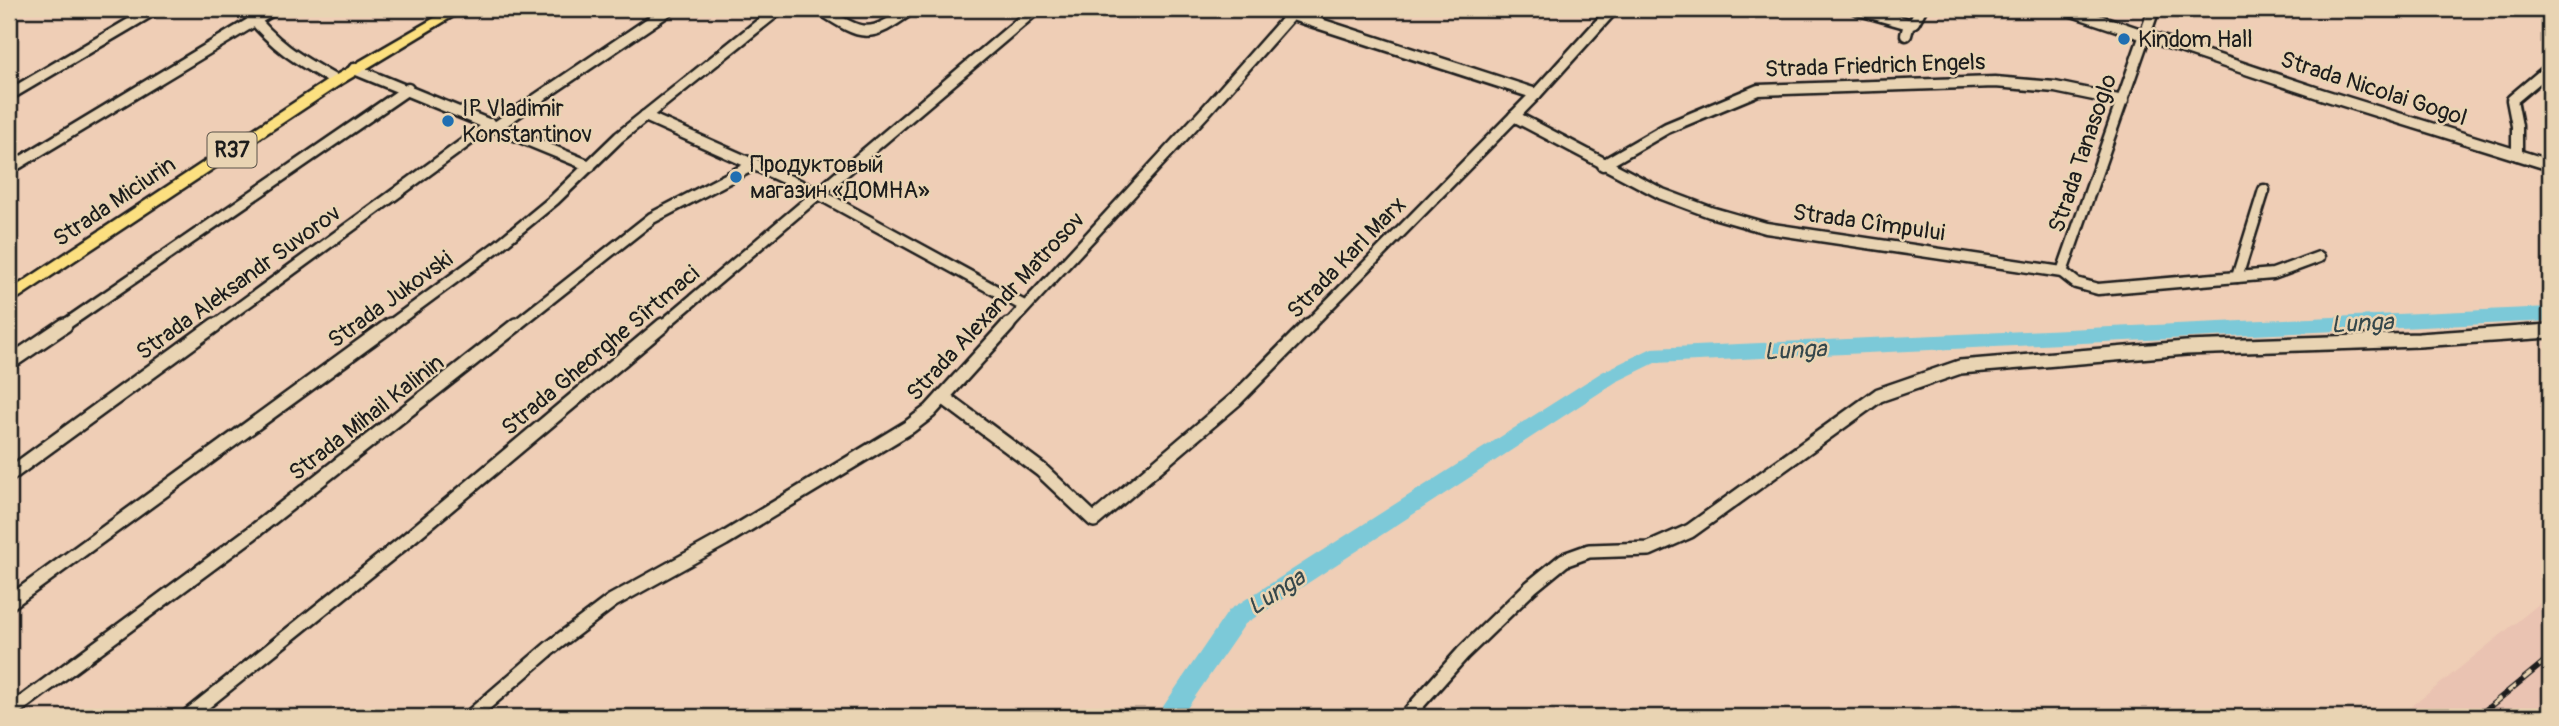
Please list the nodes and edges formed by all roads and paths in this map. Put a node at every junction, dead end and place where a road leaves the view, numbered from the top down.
1 (155, 9) edge
2 (245, 9) edge
3 (274, 9) edge
4 (459, 9) edge
5 (670, 9) edge
6 (779, 9) edge
7 (820, 9) edge
8 (911, 9) edge
9 (1036, 9) edge
10 (1273, 9) edge
11 (1613, 9) edge
12 (1856, 9) edge
13 (1921, 9) edge
14 (2066, 9) edge
15 (2154, 9) edge
16 (1293, 12) edge
17 (255, 19) junction
18 (1909, 24) junction
19 (2144, 34) junction
20 (1906, 36) dead end
21 (2550, 68) edge
22 (354, 69) junction
23 (335, 81) junction
24 (408, 89) junction
25 (1536, 94) junction
26 (9, 95) edge
27 (2123, 101) junction
28 (645, 116) junction
29 (1514, 116) junction
30 (494, 125) junction
31 (2517, 155) junction
32 (755, 164) junction
33 (2550, 164) edge
34 (1603, 165) junction
35 (590, 166) junction
36 (9, 169) edge
37 (2264, 190) dead end
38 (815, 192) junction
39 (2319, 257) dead end
40 (2062, 272) junction
41 (2237, 277) junction
42 (9, 298) edge
43 (1024, 306) junction
44 (2550, 331) edge
45 (9, 363) edge
46 (943, 397) junction
47 (9, 475) edge
48 (1094, 520) joint
49 (9, 603) edge
50 (9, 713) edge
51 (187, 717) edge
52 (470, 717) edge
53 (1406, 717) edge

1 - 26 street
2 - 17 street
3 - 17 street
4 - 22 main road, Strada Miciurin / R37
5 - 30 street, Strada Aleksandr Suvorov
6 - 28 street, Strada Jukovski
7 - 8 street
9 - 38 street, Strada Gheorghe Sîrtmaci
10 - 16 street
11 - 25 street, Strada Karl Marx
12 - 18 street
13 - 18 street
14 - 19 street, Strada Nicolai Gogol
15 - 19 street, Strada Tanasoglo
16 - 25 street
16 - 43 street, Strada Alexandr Matrosov
17 - 23 street
17 - 36 street
18 - 20 street
19 - 27 street, Strada Tanasoglo
19 - 31 street, Strada Nicolai Gogol
21 - 31 street
22 - 23 main road, Strada Miciurin / R37
22 - 24 street
23 - 42 main road, Strada Miciurin / R37
24 - 30 street
24 - 45 street
25 - 29 street, Strada Karl Marx
27 - 34 street, Strada Friedrich Engels
27 - 40 street, Strada Tanasoglo
28 - 32 street
28 - 35 street, Strada Jukovski
29 - 34 street, Strada Cîmpului
29 - 48 street, Strada Karl Marx
30 - 35 street
30 - 47 street, Strada Aleksandr Suvorov
31 - 33 street, Strada Nicolai Gogol
32 - 38 street
32 - 50 street, Strada Mihail Kalinin
34 - 40 street, Strada Cîmpului
35 - 49 street, Strada Jukovski
37 - 41 street
38 - 43 street
38 - 51 street, Strada Gheorghe Sîrtmaci
39 - 41 street, Strada Cîmpului
40 - 41 street, Strada Cîmpului
43 - 46 street, Strada Alexandr Matrosov
44 - 53 street
46 - 48 street
46 - 52 street, Strada Alexandr Matrosov

